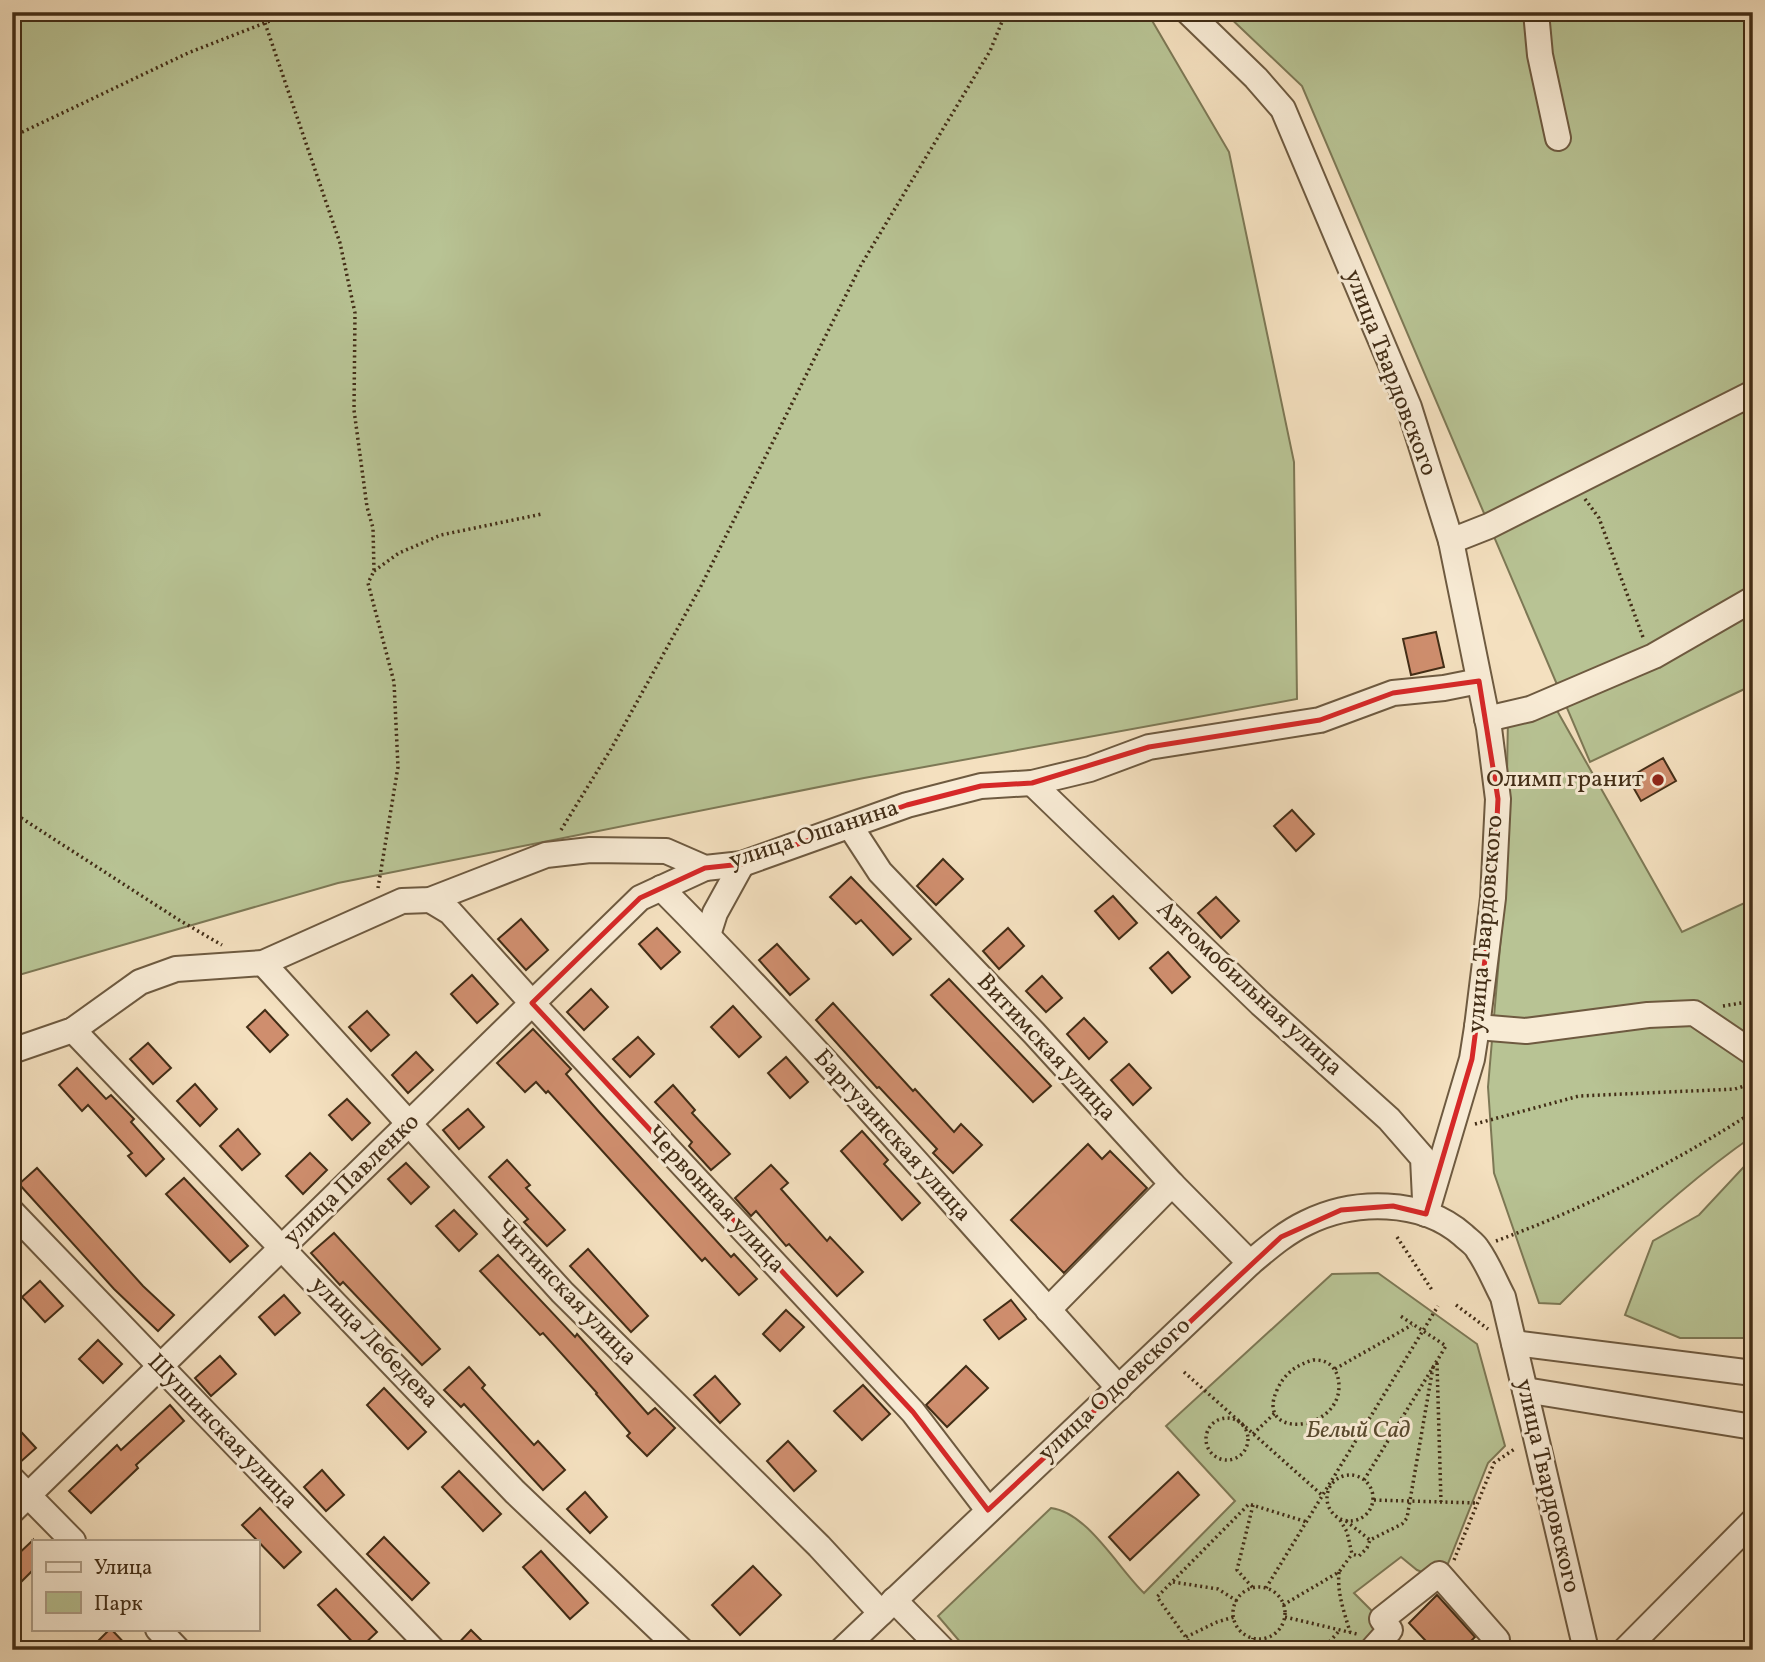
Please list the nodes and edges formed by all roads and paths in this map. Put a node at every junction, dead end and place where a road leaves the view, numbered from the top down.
1 (293, 12) edge
2 (1006, 12) edge
3 (1188, 12) edge
4 (1536, 12) edge
5 (265, 23) junction
6 (12, 137) edge
7 (1558, 138) dead end
8 (1753, 393) edge
9 (1574, 483) junction
10 (542, 514) dead end
11 (1451, 541) junction
12 (374, 571) junction
13 (1753, 599) edge
14 (1654, 656) junction
15 (1479, 681) junction
16 (1487, 719) junction
17 (1032, 783) junction
18 (12, 812) edge
19 (850, 826) junction
20 (546, 855) junction
21 (742, 863) junction
22 (705, 868) junction
23 (661, 888) junction
24 (430, 900) junction
25 (374, 913) junction
26 (708, 935) junction
27 (224, 945) dead end
28 (263, 962) junction
29 (532, 1003) junction
30 (1477, 1027) junction
31 (73, 1031) junction
32 (12, 1051) edge
33 (1753, 1053) edge
34 (1753, 1083) edge
35 (1753, 1112) edge
36 (409, 1125) junction
37 (1452, 1129) junction
38 (1172, 1184) junction
39 (12, 1212) edge
40 (1426, 1214) junction
41 (1397, 1237) dead end
42 (282, 1247) junction
43 (1478, 1248) junction
44 (1250, 1263) junction
45 (1432, 1290) dead end
46 (1456, 1305) dead end
47 (1438, 1307) dead end
48 (1048, 1310) junction
49 (1398, 1315) dead end
50 (1413, 1324) junction
51 (1423, 1331) junction
52 (1504, 1339) junction
53 (1437, 1361) junction
54 (1433, 1367) junction
55 (161, 1368) junction
56 (1335, 1369) junction
57 (1184, 1372) dead end
58 (1753, 1373) edge
59 (1119, 1388) junction
60 (1525, 1390) junction
61 (1275, 1413) junction
62 (1241, 1423) junction
63 (1753, 1427) edge
64 (1254, 1434) junction
65 (1519, 1446) dead end
66 (1364, 1480) junction
67 (1329, 1485) junction
68 (18, 1495) edge
69 (1323, 1496) junction
70 (1373, 1500) junction
71 (1411, 1501) junction
72 (1441, 1502) junction
73 (1477, 1503) junction
74 (1253, 1505) junction
75 (988, 1510) junction
76 (1339, 1519) junction
77 (1346, 1521) junction
78 (1753, 1521) edge
79 (1307, 1522) junction
80 (1357, 1531) junction
81 (1347, 1532) junction
82 (72, 1540) edge
83 (1370, 1540) junction
84 (1352, 1554) junction
85 (1339, 1572) junction
86 (1445, 1581) junction
87 (1172, 1582) junction
88 (1253, 1588) junction
89 (1266, 1588) junction
90 (1237, 1601) junction
91 (1283, 1605) junction
92 (888, 1607) junction
93 (1234, 1617) junction
94 (1284, 1617) junction
95 (159, 1630) edge
96 (1340, 1630) junction
97 (1350, 1633) junction
98 (1186, 1637) junction
99 (1253, 1637) junction
100 (1376, 1645) edge
101 (178, 1650) edge
102 (433, 1650) edge
103 (681, 1650) edge
104 (842, 1650) edge
105 (943, 1650) edge
106 (1195, 1650) edge
107 (1252, 1650) edge
108 (1322, 1650) edge
109 (1489, 1650) edge
110 (1587, 1650) edge
111 (1625, 1650) edge

1 - 5 path
2 - 20 path
3 - 11 street, улица Твардовского
4 - 7 street
5 - 6 path
5 - 12 path
8 - 9 street
9 - 11 street
9 - 14 path
10 - 12 path
11 - 15 street, улица Твардовского
12 - 25 path
13 - 14 street
14 - 16 street
15 - 16 street, улица Твардовского
15 - 17 street, улица Ошанина
16 - 30 street, улица Твардовского
17 - 19 street, улица Ошанина
17 - 40 street, Автомобильная улица
18 - 27 path
19 - 21 street, улица Ошанина
19 - 38 street, Витимская улица
20 - 22 street, улица Ошанина
20 - 24 street, улица Ошанина
21 - 22 street, улица Ошанина
21 - 26 street
22 - 23 street, улица Павленко
23 - 26 street, Баргузинская улица
23 - 29 street, улица Павленко
24 - 25 street, улица Ошанина
24 - 29 street, Червонная улица
25 - 28 street, улица Ошанина
26 - 48 street, Баргузинская улица
28 - 31 street, улица Ошанина
28 - 36 street, Читинская улица
29 - 36 street, улица Павленко
29 - 75 street, Червонная улица
30 - 33 street
30 - 37 street, улица Твардовского
31 - 32 street, улица Ошанина
31 - 42 street, улица Лебедева
34 - 37 path
35 - 43 path
36 - 42 street, улица Павленко
36 - 92 street, Читинская улица
37 - 40 street, улица Твардовского
38 - 44 street, Витимская улица
38 - 48 street
39 - 55 street, Шушинская улица
40 - 43 street, улица Твардовского
40 - 44 street, улица Одоевского
41 - 45 path
42 - 55 street, улица Павленко
42 - 103 street, улица Лебедева
43 - 52 street, улица Твардовского
44 - 59 street, улица Одоевского
46 - 52 path
47 - 51 path
48 - 59 street, Баргузинская улица
49 - 50 path
50 - 51 path
50 - 56 path
51 - 53 path
51 - 67 path
52 - 58 street
52 - 60 street, улица Твардовского
53 - 54 path
53 - 72 path
54 - 66 path
54 - 71 path
55 - 68 street, улица Павленко
55 - 102 street, Шушинская улица
56 - 61 path
56 - 61 path
57 - 62 path
59 - 75 street, улица Одоевского
60 - 63 street
60 - 110 street, улица Твардовского
61 - 64 path
62 - 62 path
62 - 64 path
64 - 69 path
65 - 73 path
66 - 67 path
66 - 70 path
67 - 69 path
67 - 76 path
68 - 82 street
69 - 79 path
70 - 71 path
70 - 77 path
71 - 72 path
71 - 83 path
72 - 73 path
73 - 86 path
74 - 79 path
74 - 87 path
74 - 88 path
75 - 92 street, улица Одоевского
76 - 77 path
76 - 81 path
77 - 80 path
78 - 111 street
79 - 89 path
80 - 81 path
80 - 83 path
81 - 84 path
83 - 84 path
84 - 85 path
85 - 91 path
85 - 97 path
86 - 100 street
86 - 109 street
87 - 90 path
87 - 98 path
88 - 89 path
88 - 90 path
89 - 91 path
90 - 93 path
91 - 94 path
92 - 104 street, улица Одоевского
92 - 105 street, Читинская улица
93 - 98 path
93 - 99 path
94 - 96 path
94 - 99 path
95 - 101 street
96 - 97 path
96 - 108 path
97 - 100 path
98 - 106 path
99 - 107 path

